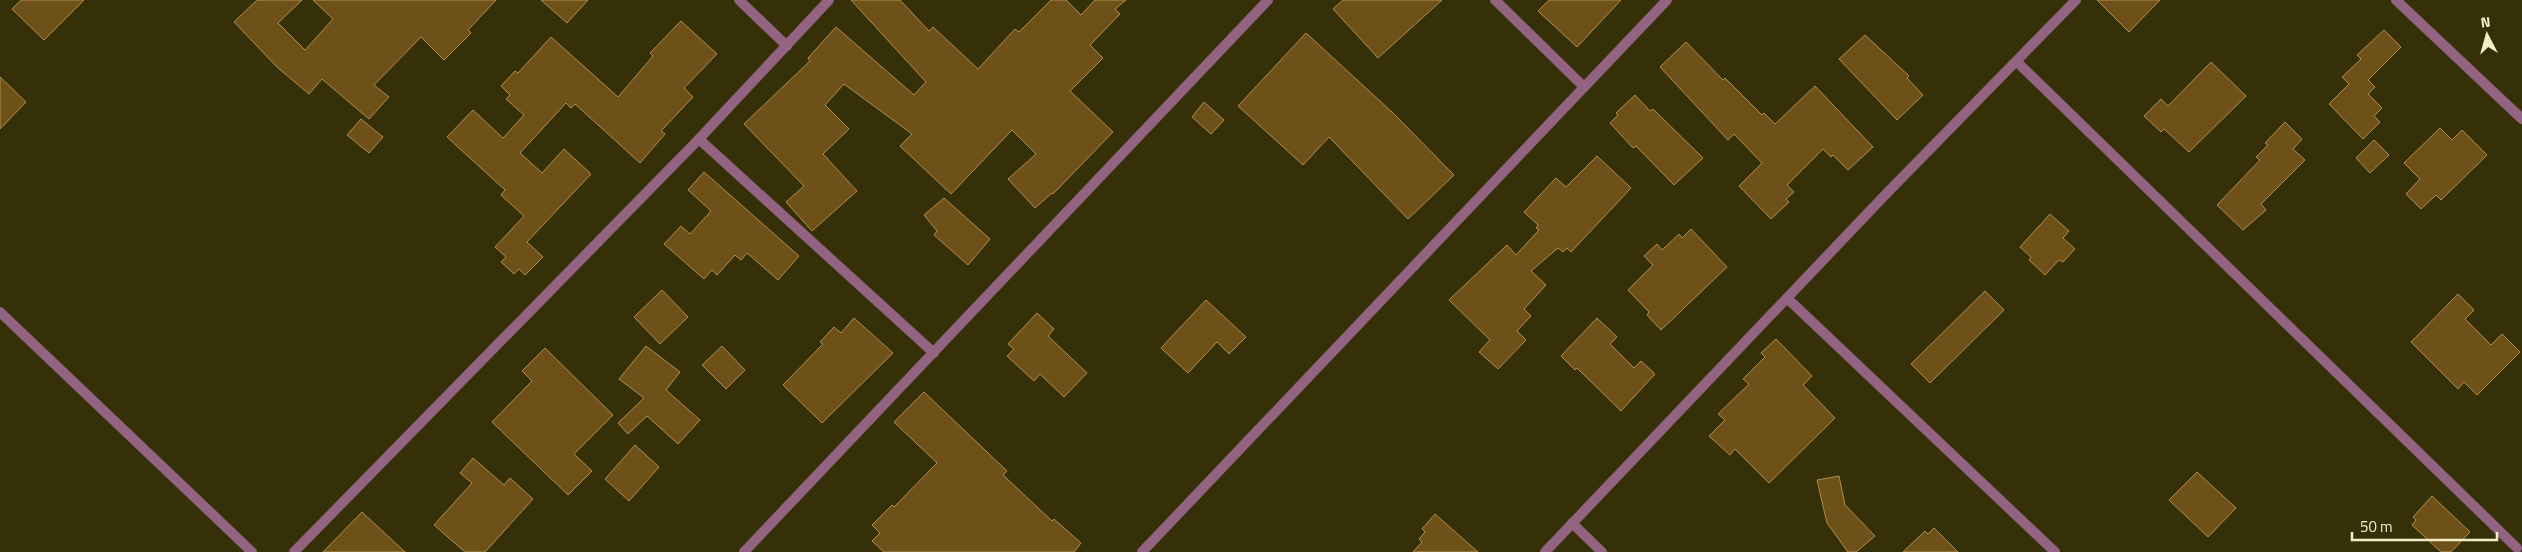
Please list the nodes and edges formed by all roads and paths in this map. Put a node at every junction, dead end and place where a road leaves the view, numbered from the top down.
1 (739, 0) edge
2 (829, 0) edge
3 (1268, 0) edge
4 (1495, 0) edge
5 (1667, 0) edge
6 (2076, 0) edge
7 (2396, 0) edge
8 (787, 46) junction
9 (2016, 62) junction
10 (1583, 86) junction
11 (2522, 119) edge
12 (699, 139) junction
13 (1788, 299) junction
14 (0, 312) edge
15 (934, 353) junction
16 (1572, 523) junction
17 (2517, 547) edge
18 (252, 552) edge
19 (294, 552) edge
20 (744, 552) edge
21 (1142, 552) edge
22 (1546, 552) edge
23 (1602, 552) edge
24 (2055, 552) edge

1 - 8 street
2 - 8 street
3 - 15 street
4 - 10 street
5 - 10 street
6 - 9 street
7 - 11 street
8 - 12 street
9 - 13 street
9 - 17 street
10 - 21 street
12 - 15 street
12 - 19 street
13 - 16 street
13 - 24 street
14 - 18 street
15 - 20 street
16 - 22 street
16 - 23 street

